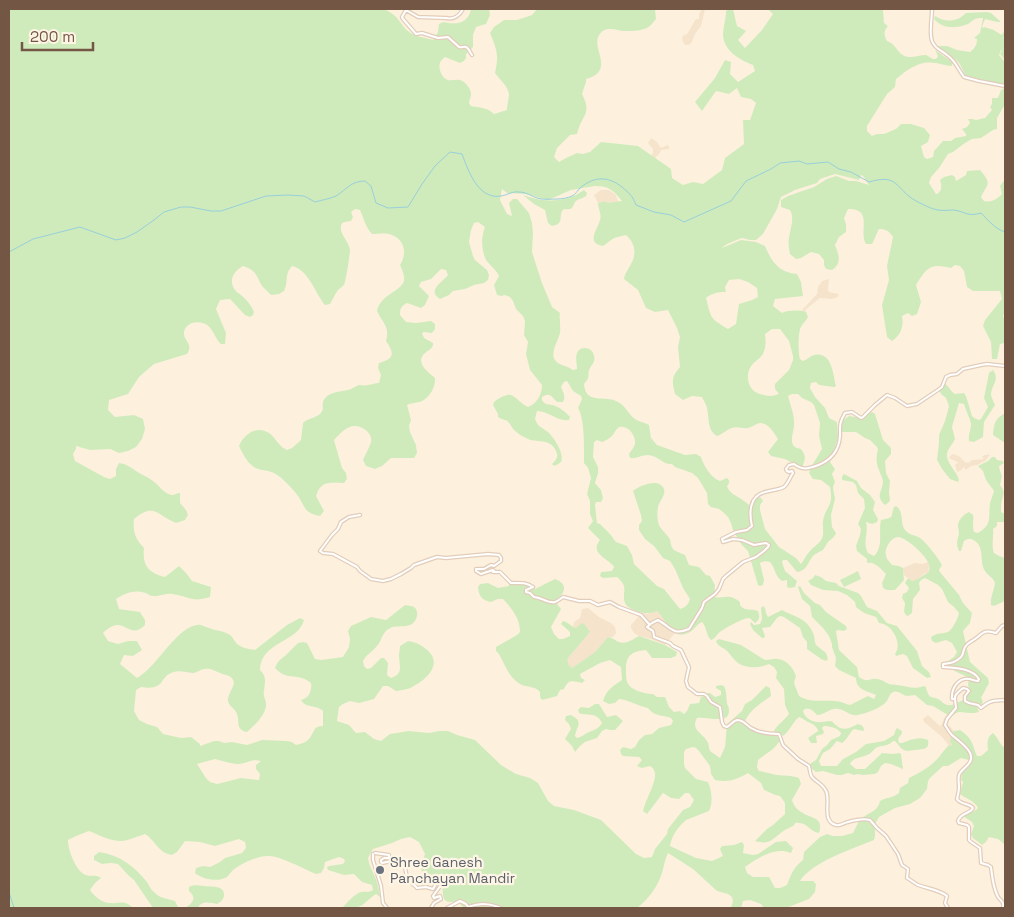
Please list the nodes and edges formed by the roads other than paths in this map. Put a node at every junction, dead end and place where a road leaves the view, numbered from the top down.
1 (463, 9) edge
2 (932, 9) edge
3 (472, 55) dead end
4 (1005, 86) edge
5 (1005, 366) edge
6 (360, 515) dead end
7 (649, 624) junction
8 (1005, 626) edge
9 (954, 699) junction
10 (1005, 700) edge
11 (387, 908) edge
12 (431, 908) edge
13 (447, 908) edge
14 (501, 908) edge
15 (948, 908) edge
16 (1003, 908) edge

1 - 3 street
2 - 4 street
5 - 7 street
6 - 7 street
7 - 15 street
8 - 9 street
9 - 10 street
9 - 16 street
11 - 12 street
13 - 14 street

